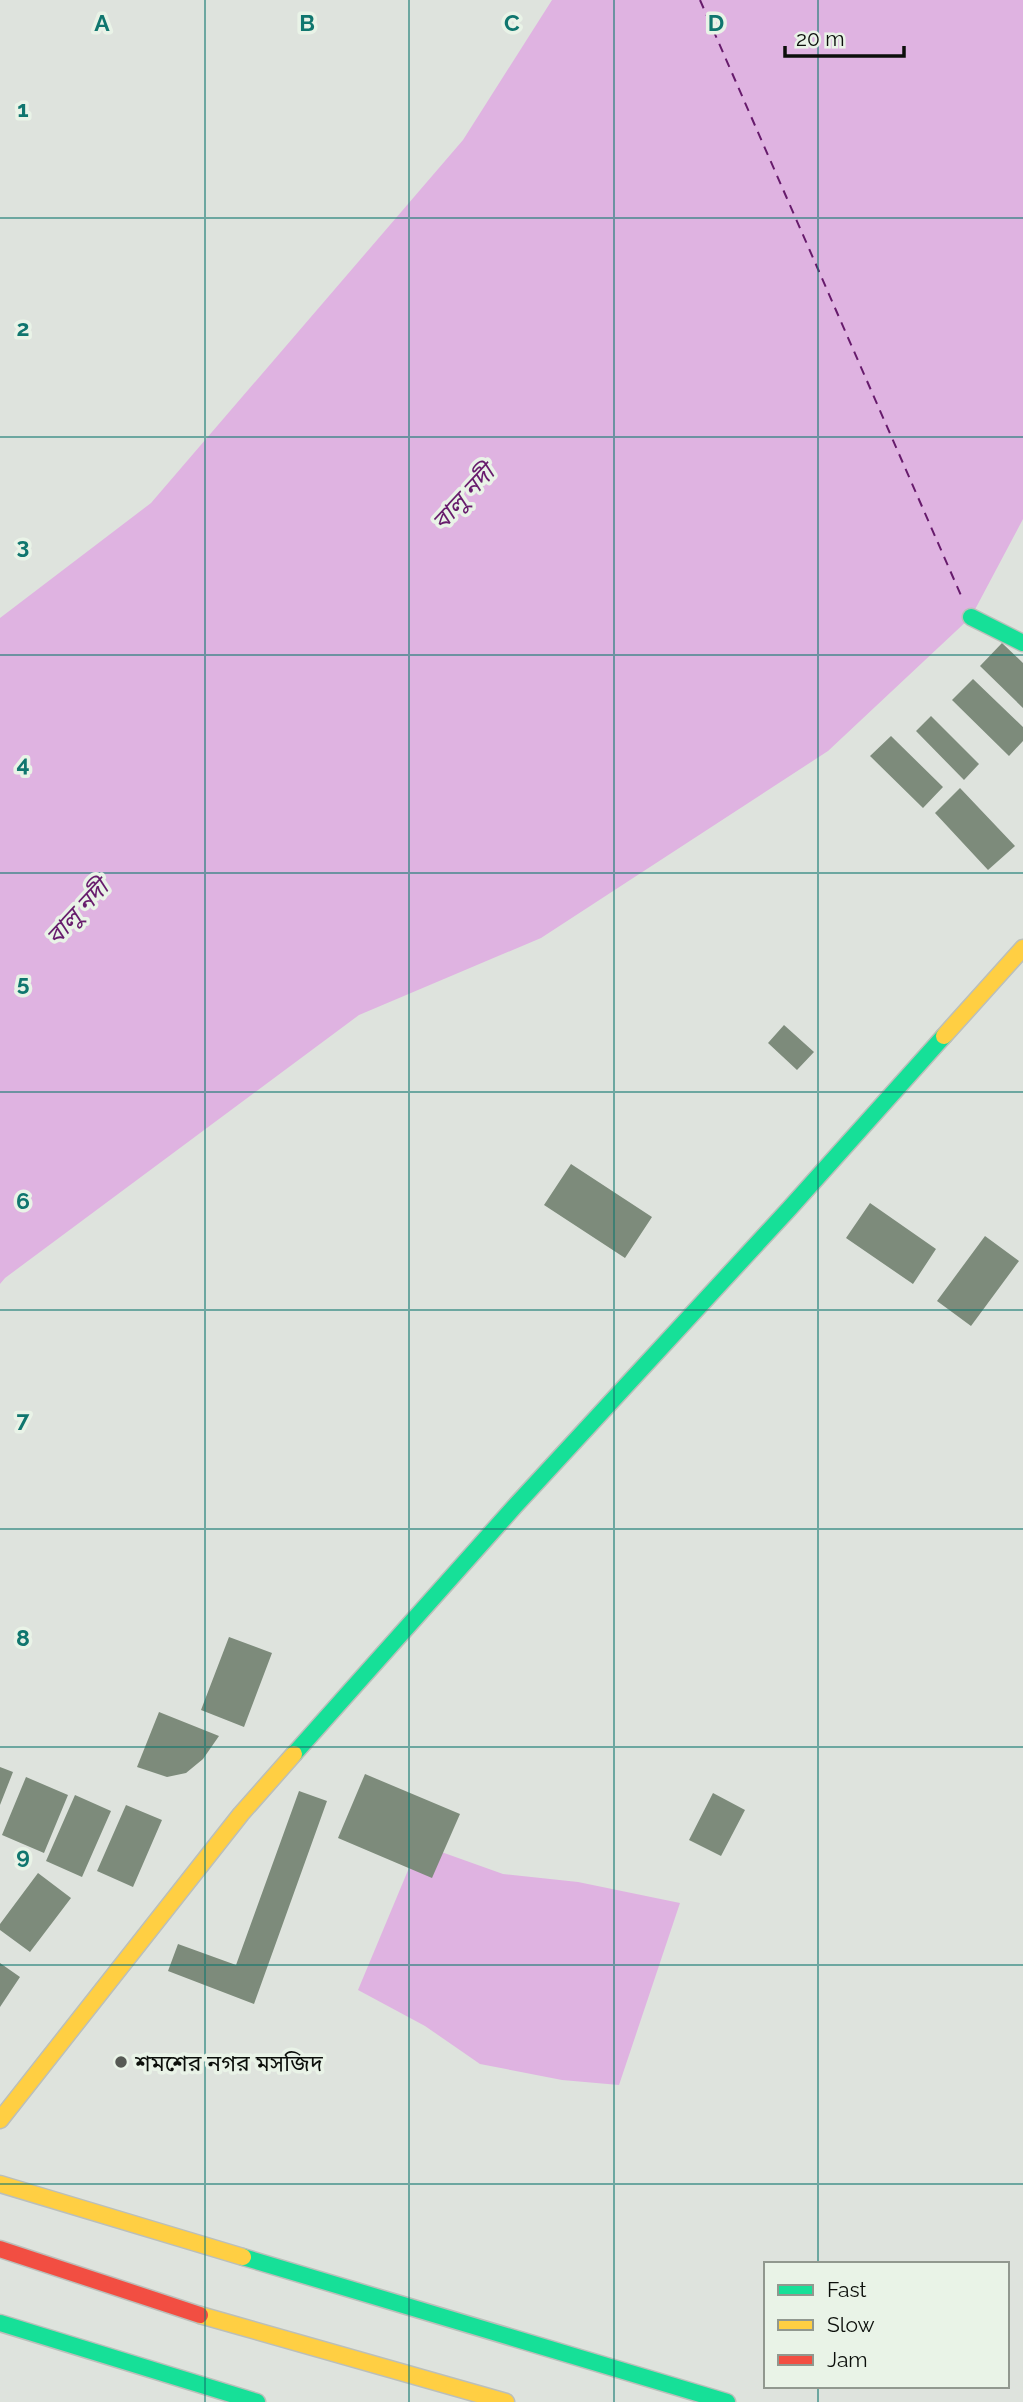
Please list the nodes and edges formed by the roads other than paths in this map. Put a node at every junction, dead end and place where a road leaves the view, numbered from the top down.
1 (971, 617) dead end
2 (1023, 643) edge
3 (1023, 948) edge
4 (0, 2120) edge
5 (0, 2183) edge
6 (0, 2249) edge
7 (0, 2323) edge
8 (257, 2402) edge
9 (506, 2402) edge
10 (727, 2402) edge

1 - 2 street
3 - 4 street
5 - 10 street
6 - 9 street
7 - 8 street

